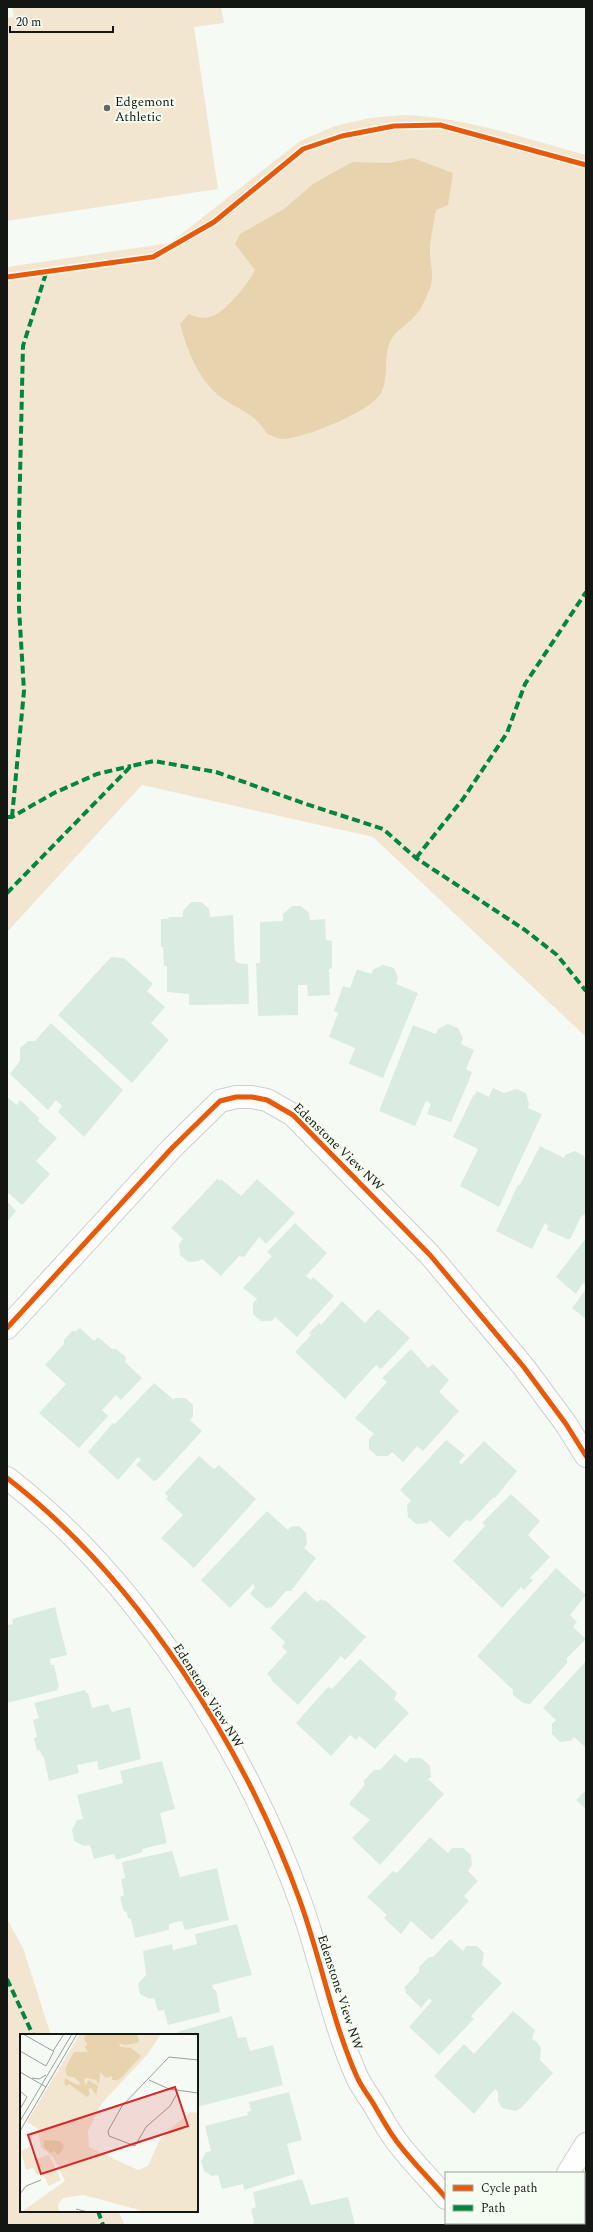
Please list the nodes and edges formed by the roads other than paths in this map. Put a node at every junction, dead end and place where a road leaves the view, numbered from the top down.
1 (7, 1328) edge
2 (586, 1456) edge
3 (7, 1478) edge
4 (586, 2144) edge
5 (569, 2172) edge
6 (445, 2197) edge

1 - 2 street, Edenstone View NW
3 - 6 street, Edenstone View NW
4 - 5 street

